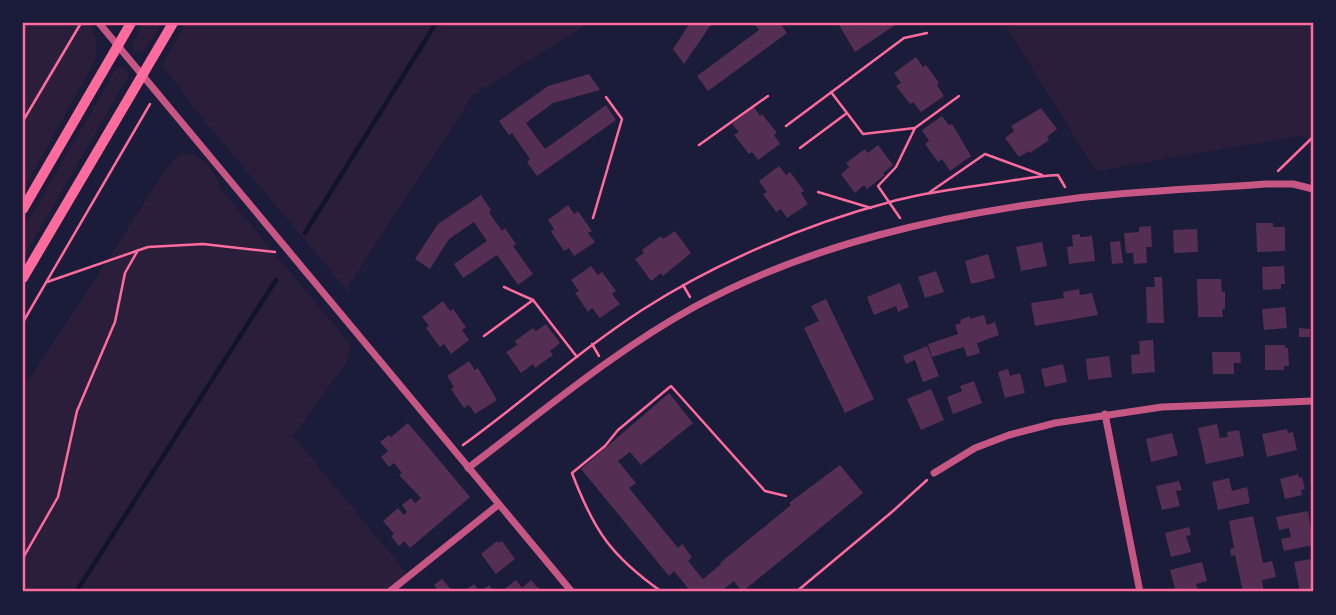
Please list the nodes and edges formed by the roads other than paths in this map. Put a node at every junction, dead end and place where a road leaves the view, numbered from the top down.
1 (99, 23) edge
2 (131, 23) edge
3 (173, 23) edge
4 (118, 46) junction
5 (142, 75) junction
6 (1313, 189) edge
7 (23, 209) edge
8 (23, 278) edge
9 (1313, 401) edge
10 (1105, 414) junction
11 (468, 468) junction
12 (934, 473) road end
13 (498, 505) junction
14 (389, 592) edge
15 (572, 592) edge
16 (1140, 592) edge

1 - 4 street
2 - 4 main road
3 - 5 main road
4 - 5 street
4 - 7 main road
5 - 8 main road
5 - 11 street
6 - 11 street
9 - 10 street
10 - 12 street
10 - 16 street
11 - 13 street
13 - 14 street
13 - 15 street

